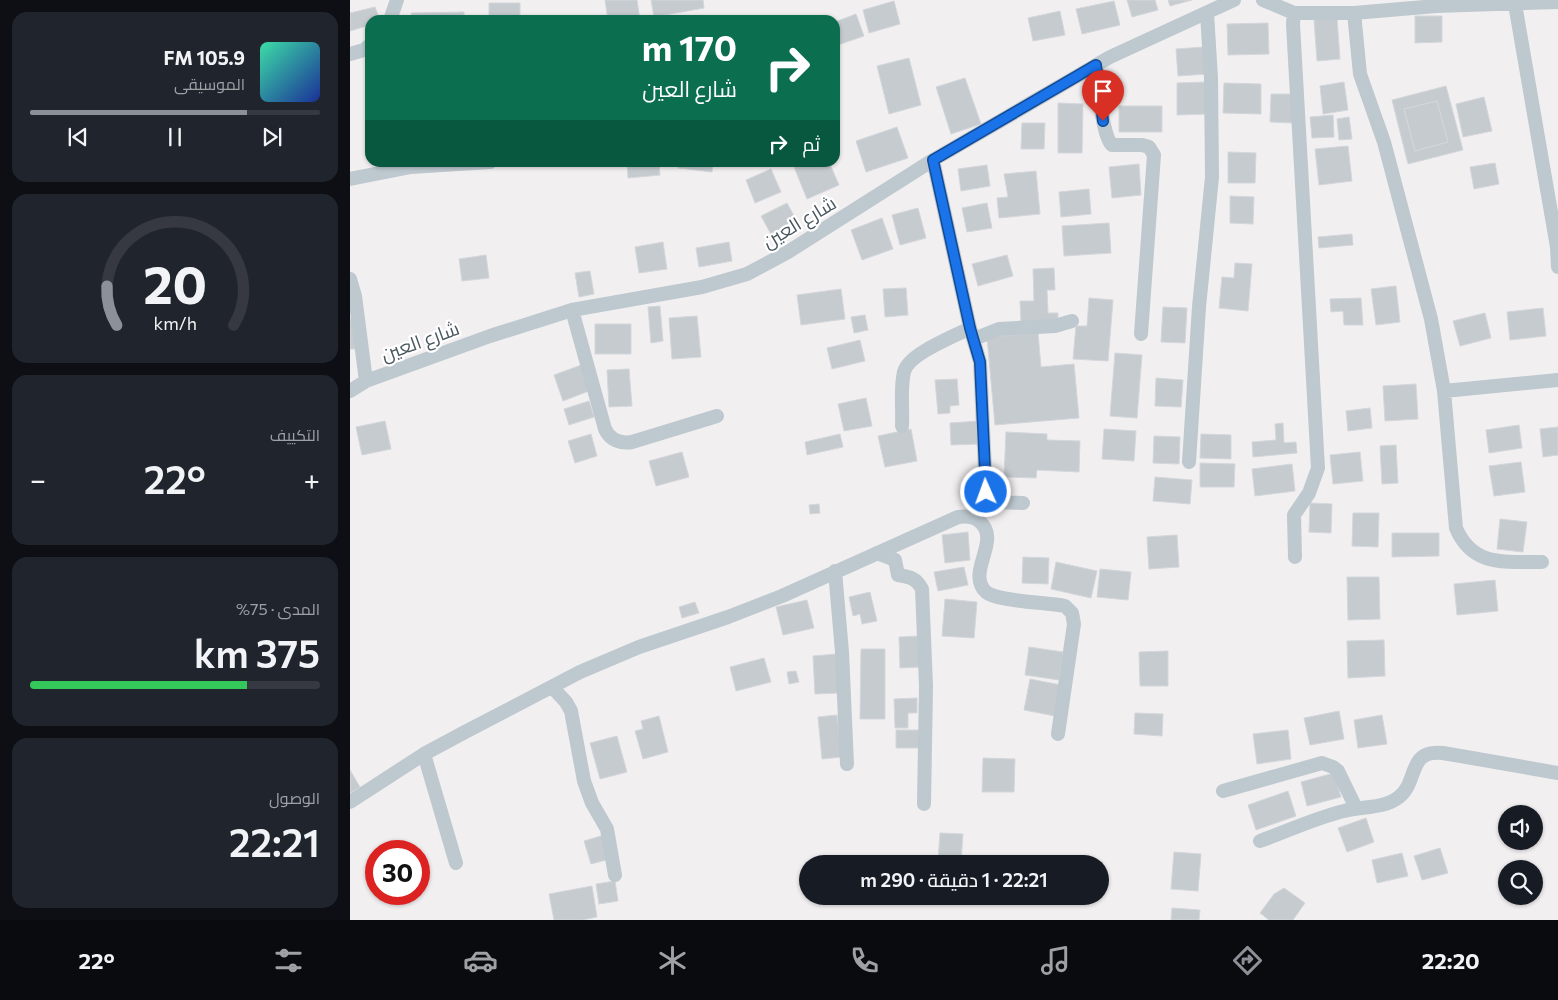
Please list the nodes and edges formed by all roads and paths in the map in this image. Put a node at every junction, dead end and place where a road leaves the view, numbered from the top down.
1 (397, 0) edge
2 (1234, 0) edge
3 (1263, 0) edge
4 (1558, 2) edge
5 (1515, 4) junction
6 (1207, 13) junction
7 (1294, 13) junction
8 (1354, 13) junction
9 (392, 15) edge
10 (365, 49) edge
11 (350, 54) edge
12 (1096, 65) junction
13 (933, 160) junction
14 (411, 167) edge
15 (350, 178) edge
16 (1558, 267) edge
17 (350, 279) edge
18 (572, 310) junction
19 (1072, 321) dead end
20 (972, 334) junction
21 (1141, 334) dead end
22 (1558, 380) edge
23 (366, 381) junction
24 (350, 391) edge
25 (1444, 391) junction
26 (717, 416) dead end
27 (902, 426) dead end
28 (1188, 462) dead end
29 (1023, 503) dead end
30 (877, 553) junction
31 (1295, 557) dead end
32 (1542, 562) dead end
33 (835, 571) junction
34 (552, 687) junction
35 (1058, 734) dead end
36 (424, 754) junction
37 (846, 764) dead end
38 (1558, 774) edge
39 (1223, 791) dead end
40 (350, 802) edge
41 (924, 804) dead end
42 (1356, 808) junction
43 (1260, 841) dead end
44 (456, 863) dead end
45 (616, 875) dead end

1 - 9 street
2 - 6 street, شارع العين
3 - 7 street
4 - 5 street
5 - 8 street
5 - 16 street
6 - 12 street, شارع العين
6 - 28 street
7 - 8 street
7 - 31 street
8 - 25 street
10 - 11 street
12 - 13 street, شارع العين
12 - 21 street
13 - 18 street, شارع العين
13 - 20 street
14 - 15 street
17 - 23 street
18 - 23 street, شارع العين
18 - 26 street
19 - 20 street
20 - 27 street
20 - 29 street
22 - 25 street
23 - 24 street, شارع العين
25 - 32 street
30 - 33 street
30 - 35 street
30 - 41 street
33 - 34 street
33 - 37 street
34 - 36 street
34 - 45 street
36 - 40 street
36 - 44 street
38 - 42 street
39 - 42 street
42 - 43 street

